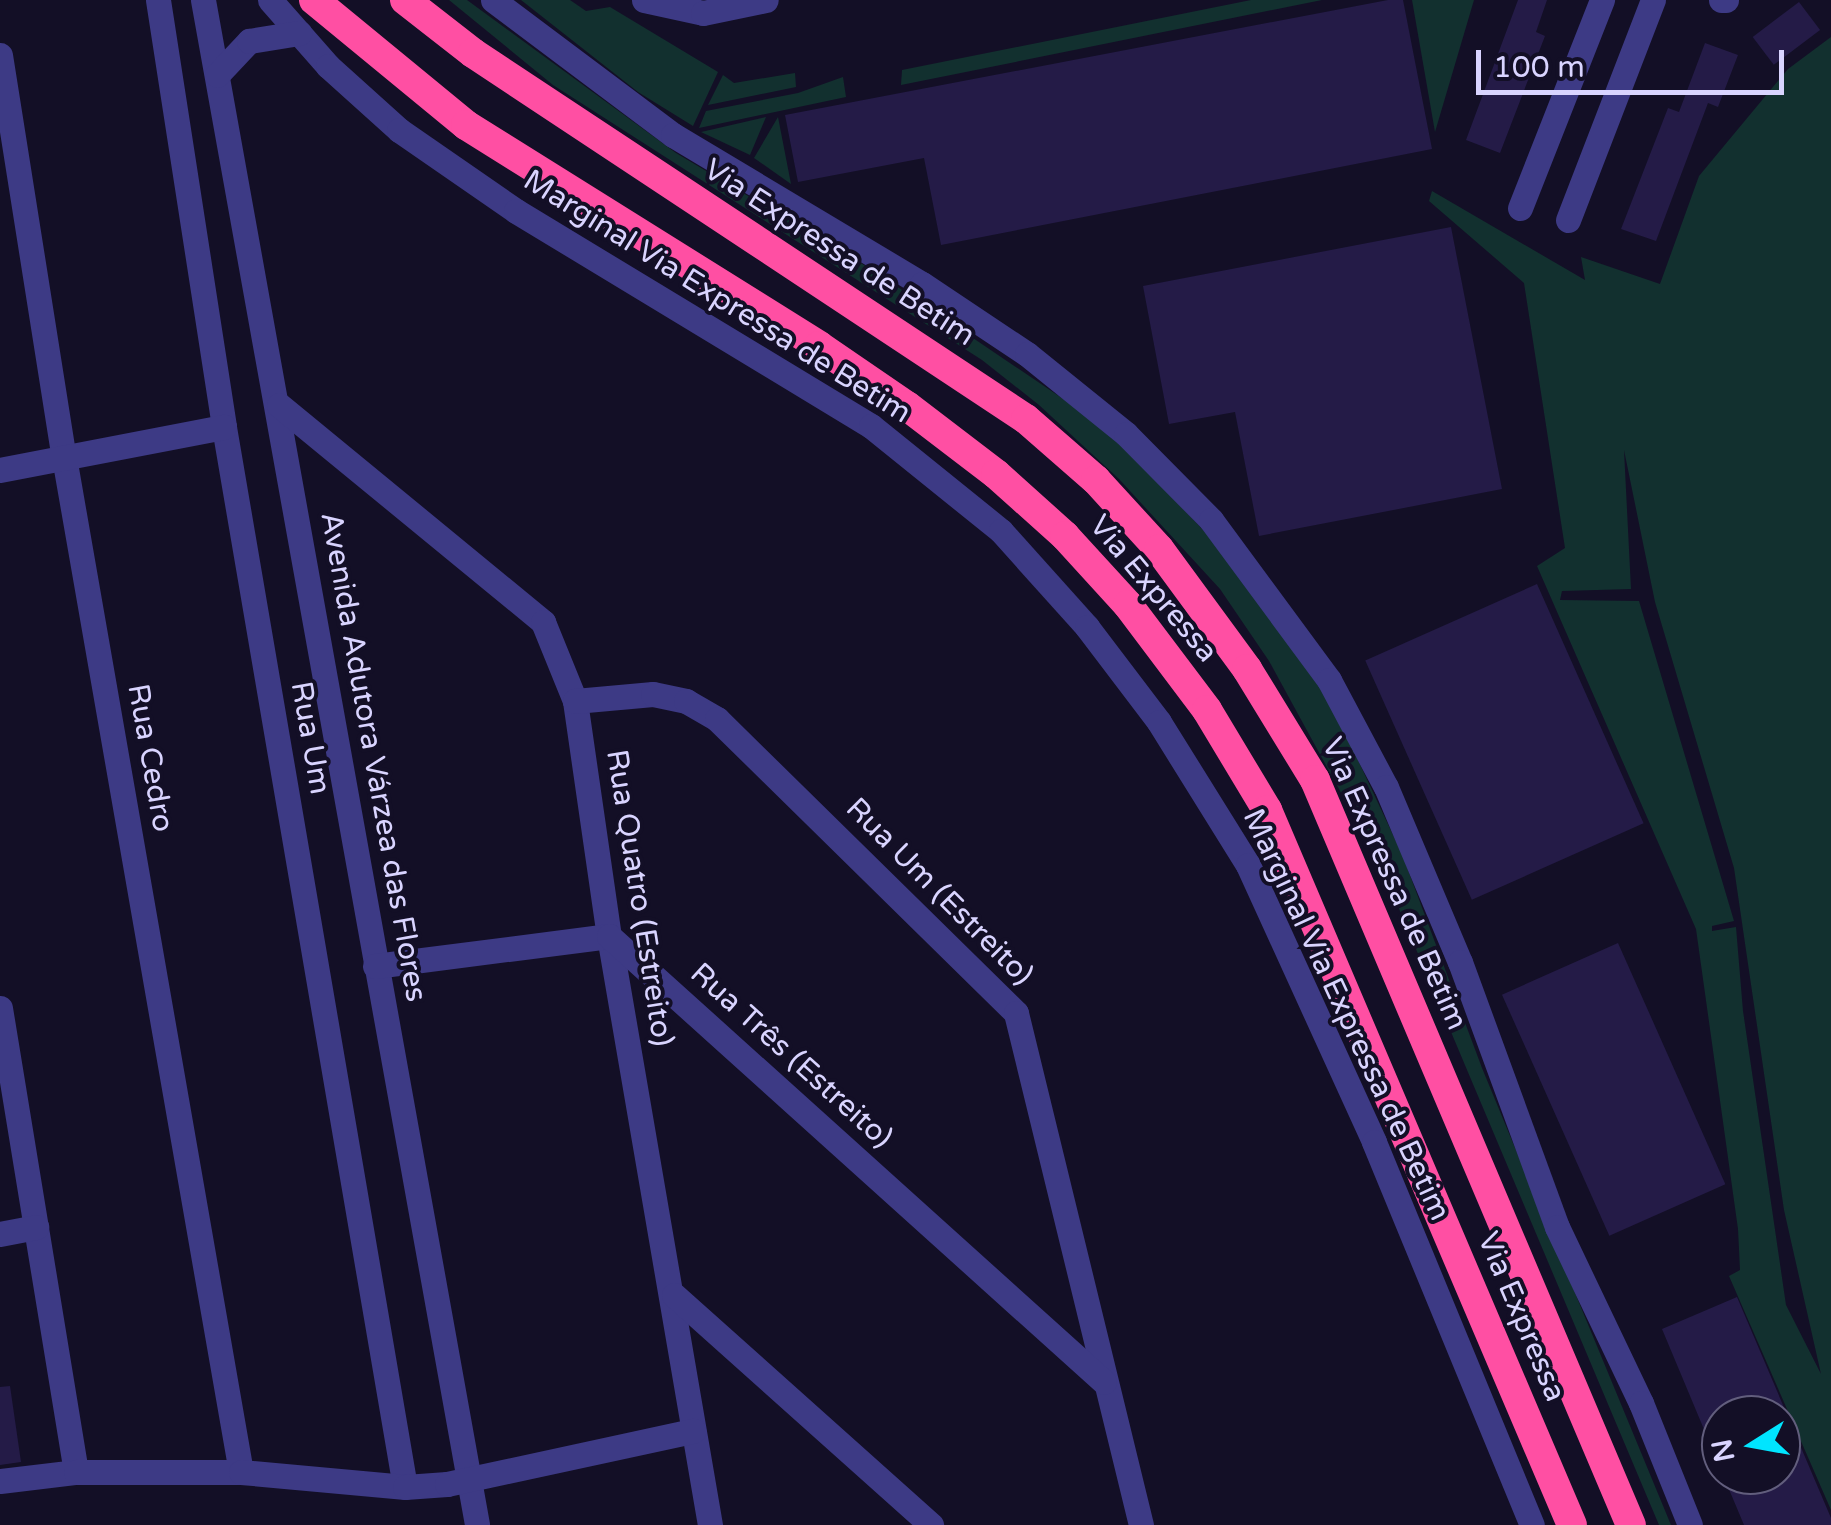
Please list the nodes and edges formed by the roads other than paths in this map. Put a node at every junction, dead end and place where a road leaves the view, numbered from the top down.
1 (158, 0) edge
2 (204, 0) edge
3 (270, 0) edge
4 (314, 0) edge
5 (405, 0) edge
6 (493, 0) edge
7 (644, 0) edge
8 (766, 0) edge
9 (1602, 0) edge
10 (1654, 0) edge
11 (299, 33) junction
12 (0, 54) edge
13 (217, 74) junction
14 (1520, 208) dead end
15 (1568, 220) dead end
16 (279, 405) junction
17 (224, 427) junction
18 (64, 457) junction
19 (0, 470) edge
20 (575, 702) junction
21 (609, 936) junction
22 (375, 966) junction
23 (0, 1008) edge
24 (10, 1124) edge
25 (36, 1227) junction
26 (0, 1234) edge
27 (674, 1295) junction
28 (1104, 1382) junction
29 (694, 1431) junction
30 (76, 1472) junction
31 (240, 1472) junction
32 (470, 1478) junction
33 (0, 1481) edge
34 (405, 1486) junction
35 (478, 1525) edge
36 (710, 1525) edge
37 (931, 1525) edge
38 (1141, 1525) edge
39 (1532, 1525) edge
40 (1572, 1525) edge
41 (1631, 1525) edge
42 (1690, 1525) edge

1 - 17 street, Rua Um
2 - 13 street, Avenida Adutora Várzea das Flores
3 - 11 street, Marginal Via Expressa de Betim
4 - 40 highway, Via Expressa
5 - 41 highway, Via Expressa de Betim
6 - 42 street
7 - 8 street
9 - 14 street
10 - 15 street
11 - 13 street
11 - 39 street, Marginal Via Expressa de Betim
12 - 18 street, Rua Cedro
13 - 16 street, Avenida Adutora Várzea das Flores
16 - 20 street, Rua Quatro (Estreito)
16 - 22 street, Avenida Adutora Várzea das Flores
17 - 18 street
17 - 34 street, Rua Um
18 - 19 street
18 - 31 street, Rua Cedro
20 - 21 street, Rua Quatro (Estreito)
20 - 28 street, Rua Um (Estreito)
21 - 22 street
21 - 27 street, Rua Quatro (Estreito)
21 - 28 street, Rua Três (Estreito)
22 - 32 street, Avenida Adutora Várzea das Flores
23 - 24 street
24 - 25 street
25 - 26 street
25 - 30 street
27 - 29 street, Rua Quatro (Estreito)
27 - 37 street
28 - 38 street, Rua Um (Estreito)
29 - 32 street
29 - 36 street, Rua Quatro (Estreito)
30 - 31 street
30 - 33 street
31 - 34 street
32 - 34 street
32 - 35 street, Avenida Adutora Várzea das Flores

